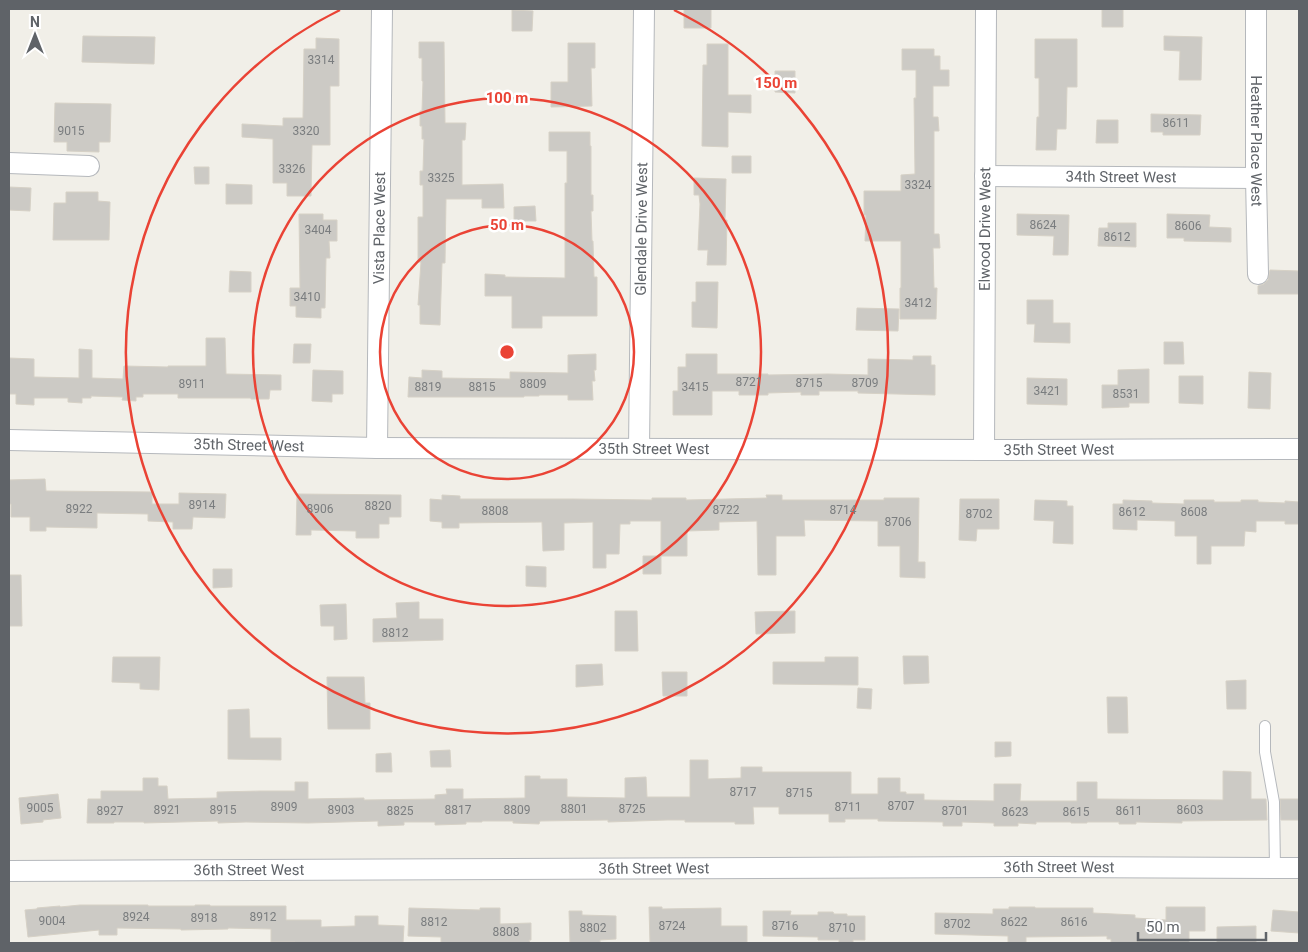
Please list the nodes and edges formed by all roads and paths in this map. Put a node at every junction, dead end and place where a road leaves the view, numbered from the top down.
1 (382, 9) edge
2 (644, 9) edge
3 (986, 9) edge
4 (1256, 9) edge
5 (9, 163) edge
6 (88, 166) dead end
7 (985, 176) junction
8 (1256, 178) junction
9 (1258, 274) dead end
10 (9, 440) edge
11 (377, 448) junction
12 (639, 448) junction
13 (1299, 449) edge
14 (984, 450) junction
15 (1265, 726) dead end
16 (1275, 868) junction
17 (1299, 868) edge
18 (9, 871) edge

1 - 11 street, Vista Place West
2 - 12 street, Glendale Drive West
3 - 7 street, Elwood Drive West
4 - 8 street, Heather Place West
5 - 6 street
7 - 8 street, 34th Street West
7 - 14 street, Elwood Drive West
8 - 9 street, Heather Place West
10 - 11 street, 35th Street West
11 - 12 street, 35th Street West
12 - 14 street, 35th Street West
13 - 14 street, 35th Street West
15 - 16 lane
16 - 17 street, 36th Street West
16 - 18 street, 36th Street West

